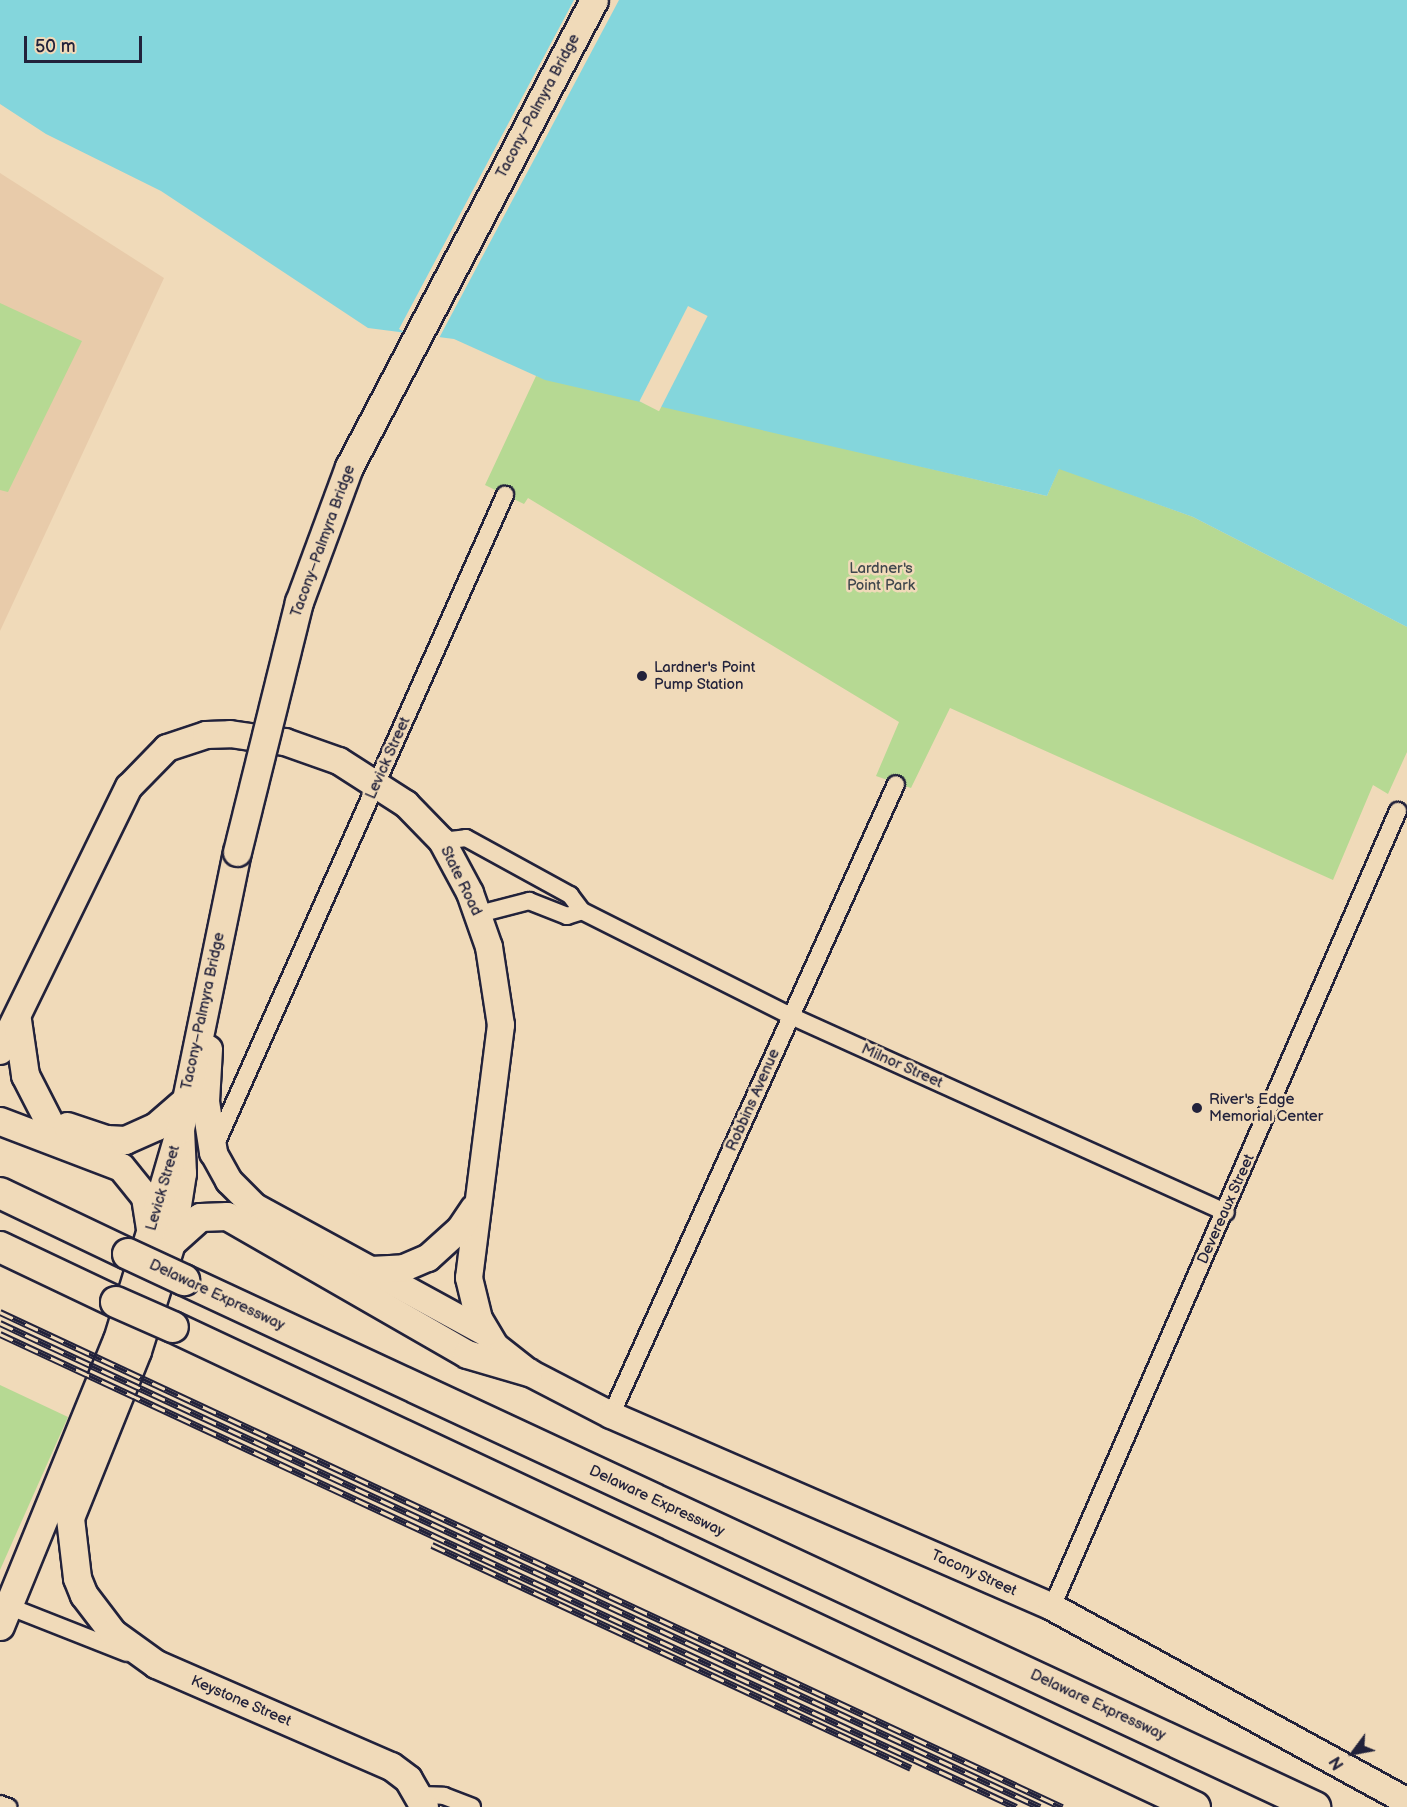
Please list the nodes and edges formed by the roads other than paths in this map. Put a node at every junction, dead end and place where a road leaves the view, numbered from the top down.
1 (594, 0) edge
2 (505, 495) dead end
3 (377, 783) junction
4 (896, 784) dead end
5 (1398, 811) dead end
6 (442, 841) junction
7 (582, 911) junction
8 (479, 914) junction
9 (212, 967) junction
10 (791, 1016) junction
11 (17, 1020) junction
12 (0, 1051) edge
13 (0, 1102) edge
14 (184, 1102) junction
15 (48, 1120) junction
16 (0, 1121) edge
17 (180, 1129) joint
18 (213, 1152) junction
19 (0, 1193) edge
20 (476, 1205) junction
21 (1226, 1212) junction
22 (161, 1237) junction
23 (0, 1247) edge
24 (370, 1270) junction
25 (486, 1333) junction
26 (528, 1372) junction
27 (611, 1415) junction
28 (1052, 1607) junction
29 (3, 1612) edge
30 (156, 1664) junction
31 (422, 1801) edge
32 (1407, 1801) edge
33 (0, 1804) edge
34 (8, 1807) edge
35 (472, 1807) edge
36 (1195, 1807) edge
37 (1315, 1807) edge

1 - 9 highway, Tacony–Palmyra Bridge, bridge
2 - 3 street, Levick Street
3 - 6 main road, State Road
3 - 11 main road, State Road
3 - 18 street, Levick Street
4 - 10 street, Robbins Avenue
5 - 21 street, Devereaux Street
6 - 7 street, Milnor Street
6 - 8 main road, State Road
7 - 8 street, Milnor Street
7 - 10 street, Milnor Street
8 - 20 main road, State Road
9 - 14 highway, Tacony–Palmyra Bridge
9 - 18 highway
10 - 21 street, Milnor Street
10 - 27 street, Robbins Avenue
11 - 12 main road, State Road
11 - 15 highway
13 - 15 highway
14 - 15 highway
14 - 17 highway, Tacony–Palmyra Bridge
16 - 22 highway
17 - 22 highway, Levick Street
18 - 24 main road
19 - 37 highway, Delaware Expressway, bridge
20 - 24 main road
20 - 25 main road, State Road
21 - 28 street, Devereaux Street
22 - 26 highway
22 - 29 highway, Levick Street
22 - 30 highway, Levick Street
23 - 36 highway, bridge
24 - 25 main road
25 - 26 main road, State Road
26 - 27 main road, Tacony Street
27 - 28 main road, Tacony Street
28 - 32 main road, Tacony Street
29 - 30 street, Keystone Street
30 - 31 highway, Keystone Street
31 - 35 street, Keystone Street
33 - 34 street

